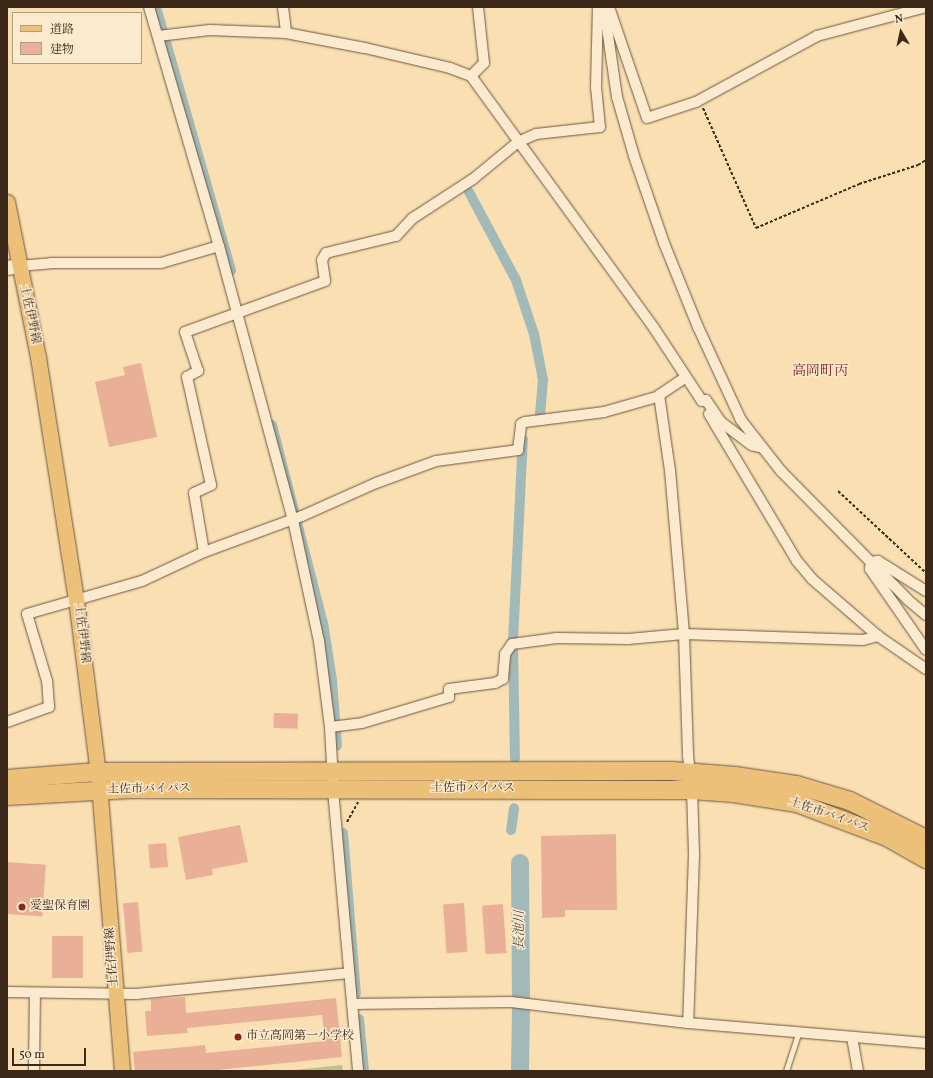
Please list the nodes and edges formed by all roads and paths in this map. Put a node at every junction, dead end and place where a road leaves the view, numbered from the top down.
1 (149, 7) edge
2 (283, 7) edge
3 (478, 7) edge
4 (598, 7) edge
5 (604, 7) edge
6 (609, 7) edge
7 (926, 7) edge
8 (286, 33) junction
9 (163, 35) junction
10 (471, 76) junction
11 (700, 100) junction
12 (518, 142) junction
13 (926, 160) edge
14 (7, 202) edge
15 (219, 246) junction
16 (13, 267) edge
17 (240, 312) junction
18 (686, 377) junction
19 (660, 396) junction
20 (702, 401) junction
21 (759, 447) junction
22 (838, 491) dead end
23 (296, 519) junction
24 (204, 552) junction
25 (870, 562) junction
26 (926, 573) edge
27 (926, 591) edge
28 (76, 599) junction
29 (926, 614) edge
30 (684, 634) junction
31 (878, 636) junction
32 (926, 650) edge
33 (924, 664) edge
34 (7, 722) edge
35 (335, 726) junction
36 (98, 772) junction
37 (7, 779) edge
38 (333, 781) junction
39 (690, 781) junction
40 (100, 790) junction
41 (7, 796) edge
42 (359, 801) dead end
43 (347, 828) dead end
44 (926, 839) edge
45 (926, 858) edge
46 (349, 973) junction
47 (7, 992) edge
48 (35, 993) junction
49 (116, 994) junction
50 (352, 1004) junction
51 (688, 1023) junction
52 (798, 1033) junction
53 (852, 1037) junction
54 (926, 1043) edge
55 (34, 1071) edge
56 (122, 1071) edge
57 (358, 1071) edge
58 (786, 1071) edge
59 (858, 1071) edge

1 - 9 street
2 - 8 street
3 - 10 street
4 - 12 street
5 - 21 street
6 - 11 street
7 - 11 street
8 - 9 street
8 - 10 street
9 - 15 street
10 - 12 street
11 - 13 path
12 - 17 street
12 - 18 street
14 - 16 main road, 土佐伊野線
15 - 16 street
15 - 17 street
16 - 28 main road, 土佐伊野線
17 - 23 street
17 - 24 street
18 - 19 street
18 - 20 street
19 - 23 street
19 - 30 street
20 - 21 street
20 - 31 street
21 - 25 street
22 - 26 path
23 - 24 street
23 - 35 street
24 - 28 street
25 - 27 street
25 - 29 street
25 - 32 street
28 - 34 street
28 - 36 main road, 土佐伊野線
30 - 31 street
30 - 35 street
30 - 39 street
31 - 33 street
35 - 38 street
36 - 37 highway, 土佐市バイパス
36 - 38 highway, 土佐市バイパス
36 - 40 main road, 土佐伊野線
38 - 39 highway, 土佐市バイパス
38 - 40 highway, 土佐市バイパス
38 - 46 street
39 - 44 highway, 土佐市バイパス
39 - 45 highway, 土佐市バイパス
39 - 51 street
40 - 41 highway, 土佐市バイパス
40 - 49 main road, 土佐伊野線
42 - 43 path
46 - 49 street
46 - 50 street
47 - 48 street
48 - 49 street
48 - 55 street
49 - 56 main road, 土佐伊野線
50 - 51 street
50 - 57 street
51 - 52 street
52 - 53 street
52 - 58 lane
53 - 54 street
53 - 59 street

